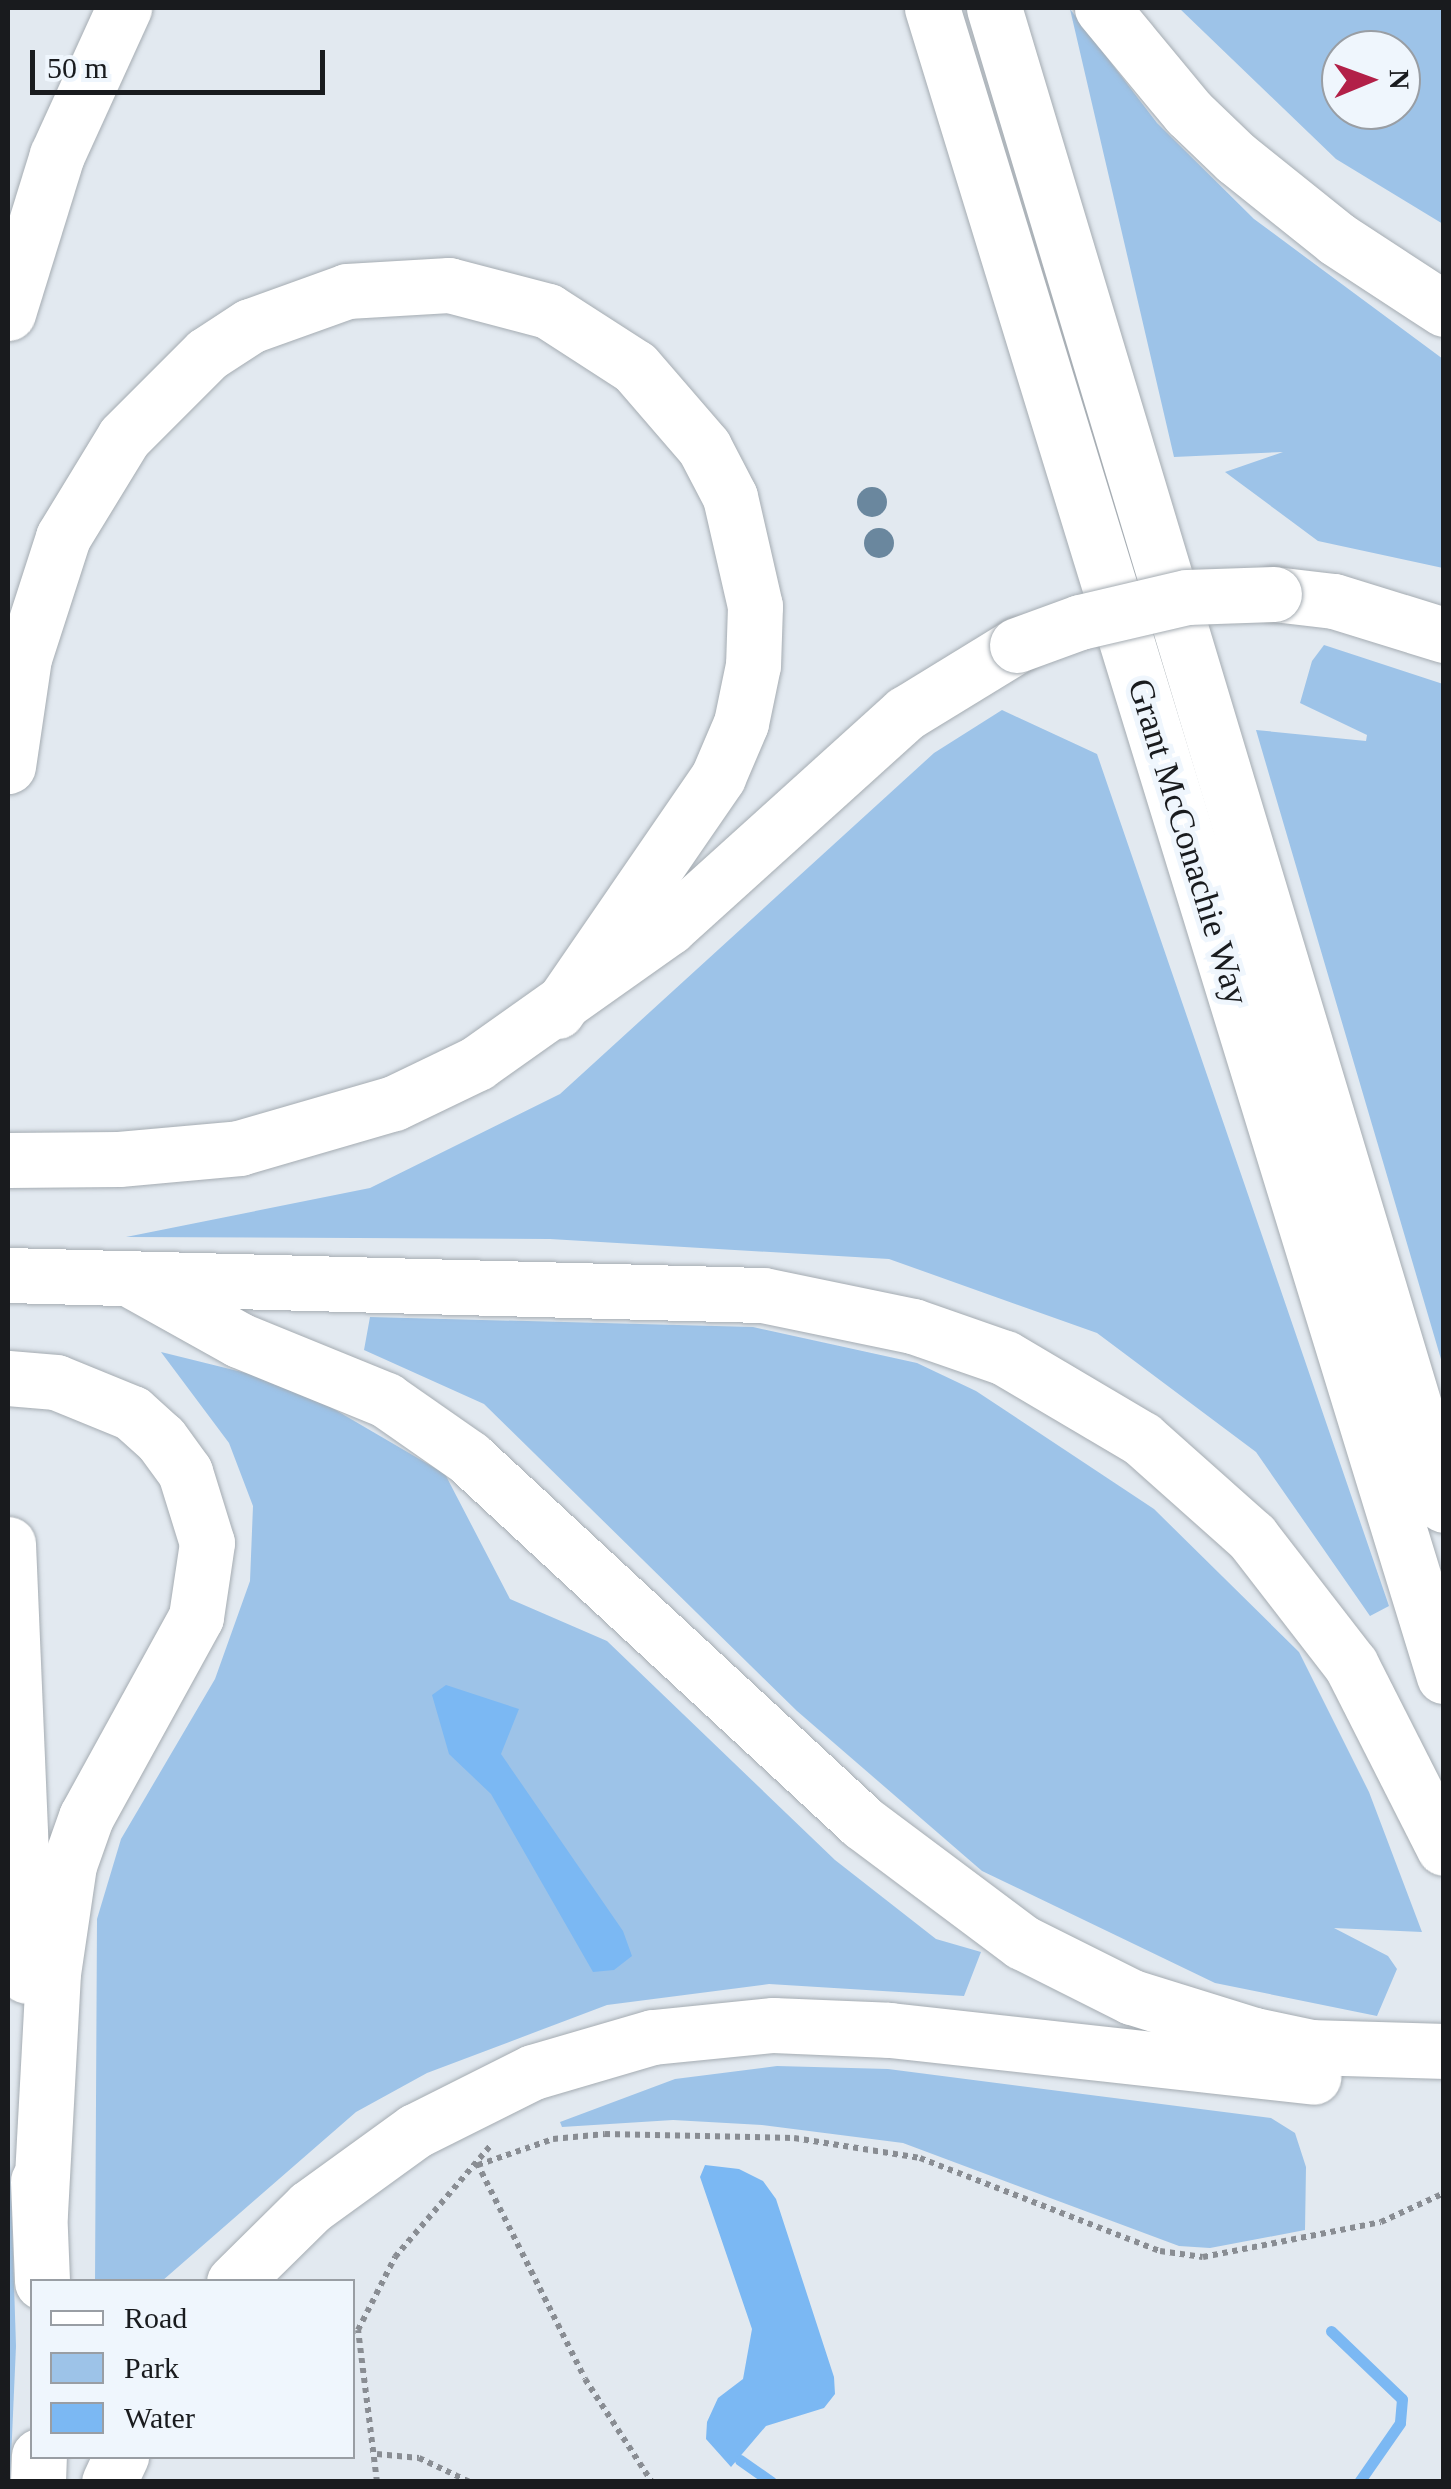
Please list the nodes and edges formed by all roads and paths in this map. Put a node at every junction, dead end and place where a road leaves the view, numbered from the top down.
1 (932, 8) edge
2 (994, 8) edge
3 (1102, 8) edge
4 (123, 10) edge
5 (1444, 309) edge
6 (8, 314) edge
7 (1444, 635) edge
8 (8, 766) edge
9 (558, 1011) junction
10 (8, 1160) edge
11 (8, 1275) edge
12 (128, 1278) junction
13 (8, 1378) edge
14 (1444, 1505) edge
15 (8, 1544) edge
16 (1444, 1676) edge
17 (1444, 1848) edge
18 (1436, 2067) edge
19 (478, 2165) junction
20 (1444, 2193) edge
21 (40, 2216) junction
22 (42, 2279) edge
23 (237, 2279) edge
24 (377, 2454) junction
25 (378, 2482) edge
26 (470, 2482) edge
27 (652, 2482) edge

1 - 16 main road, Grant McConachie Way
2 - 14 main road, Grant McConachie Way
3 - 5 main road
4 - 6 main road
7 - 9 main road, bridge
8 - 9 main road
9 - 10 main road
11 - 12 main road
12 - 17 main road
12 - 18 main road
13 - 21 main road
15 - 21 main road
18 - 23 main road
19 - 20 path
19 - 24 path
19 - 27 path
21 - 22 main road
24 - 25 path
24 - 26 path

